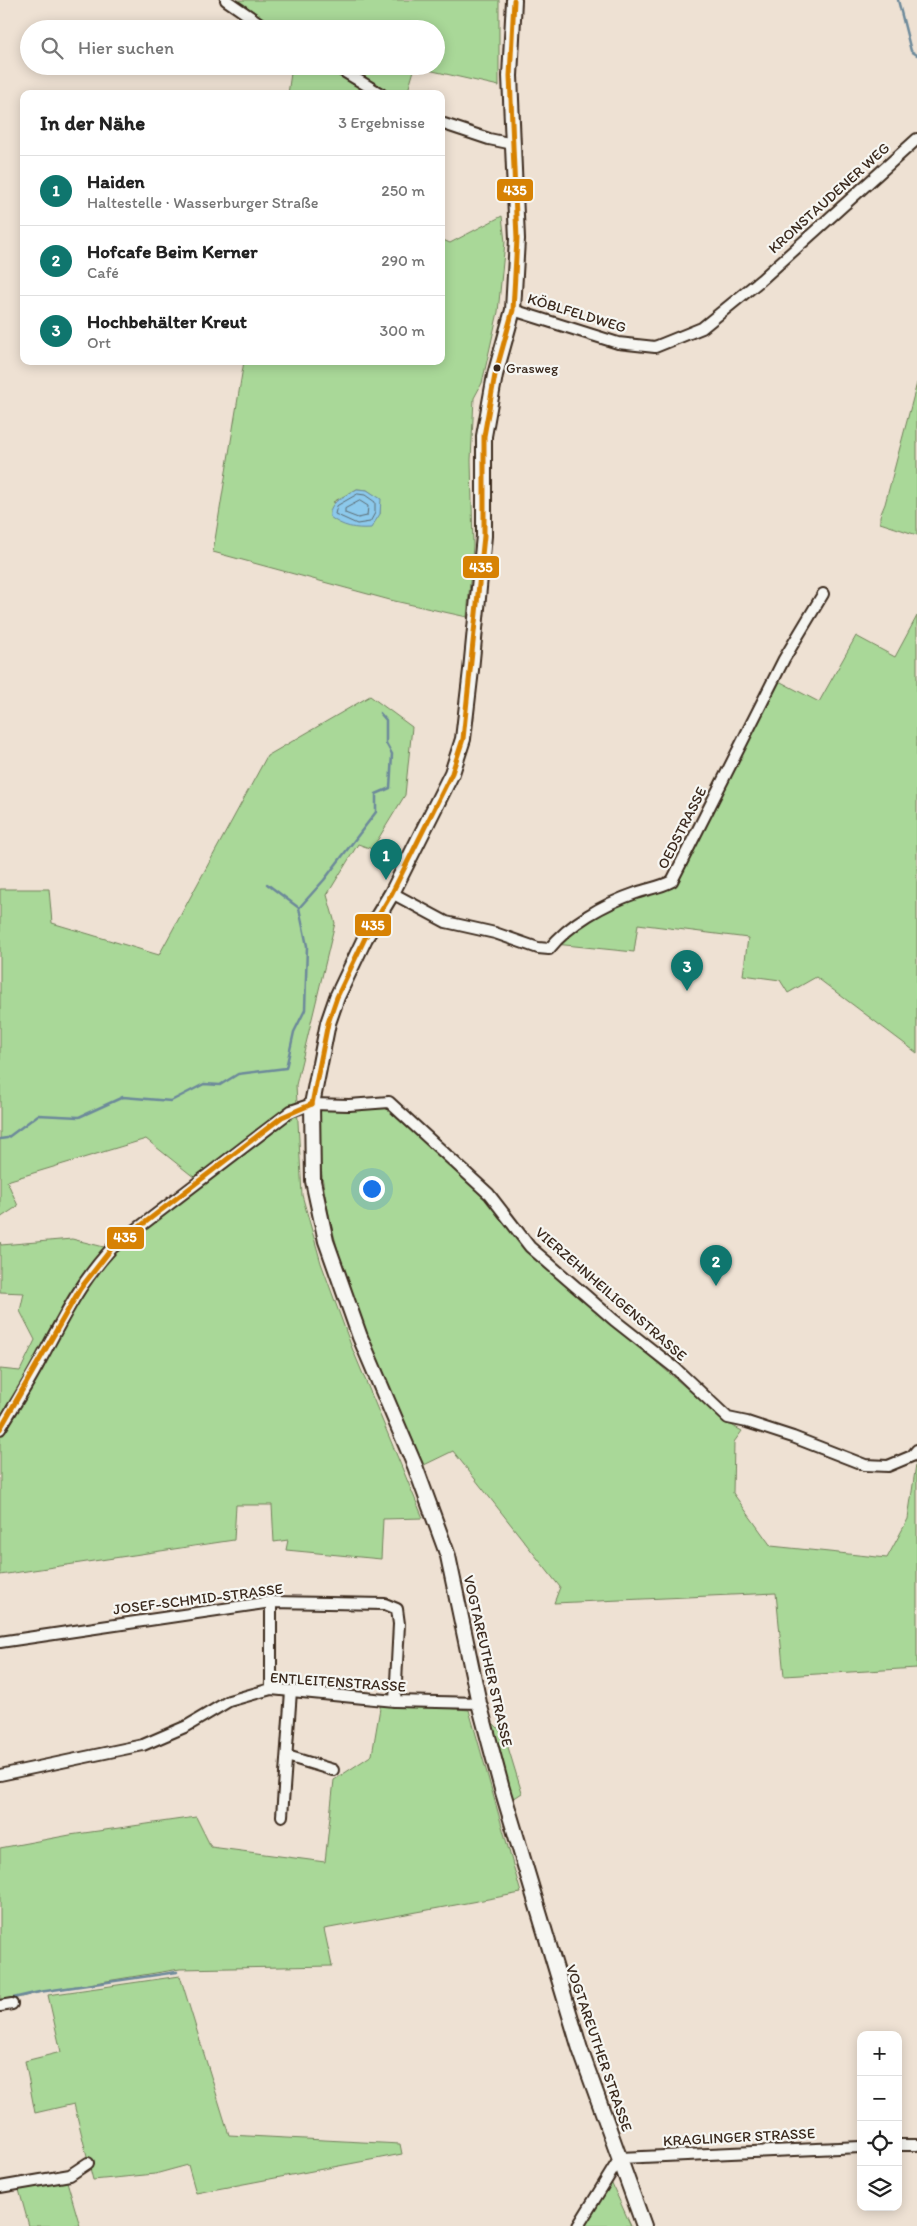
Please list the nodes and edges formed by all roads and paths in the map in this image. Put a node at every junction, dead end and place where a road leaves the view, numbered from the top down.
1 (226, 0) edge
2 (514, 0) edge
3 (255, 20) edge
4 (349, 75) edge
5 (374, 90) edge
6 (445, 124) edge
7 (917, 139) edge
8 (513, 144) junction
9 (761, 280) joint
10 (513, 310) junction
11 (824, 594) dead end
12 (392, 893) junction
13 (312, 1104) junction
14 (0, 1429) edge
15 (917, 1450) edge
16 (271, 1602) junction
17 (0, 1642) edge
18 (271, 1689) junction
19 (291, 1691) junction
20 (395, 1701) junction
21 (479, 1703) junction
22 (287, 1756) junction
23 (333, 1770) dead end
24 (0, 1775) edge
25 (282, 1816) dead end
26 (12, 2004) dead end
27 (0, 2006) edge
28 (902, 2145) edge
29 (917, 2145) edge
30 (857, 2147) edge
31 (620, 2158) junction
32 (88, 2164) dead end
33 (0, 2187) edge
34 (578, 2226) edge
35 (644, 2226) edge

1 - 3 street
2 - 8 main road, VOGTAREUTHER STRASSE
4 - 5 street
6 - 8 street
7 - 9 street, KRONSTAUDENER WEG
8 - 10 main road, VOGTAREUTHER STRASSE
9 - 10 street, KÖBLFELDWEG
10 - 12 main road, VOGTAREUTHER STRASSE
11 - 12 street, OEDSTRASSE
12 - 13 main road, VOGTAREUTHER STRASSE
13 - 14 street
13 - 15 street, VIERZEHNHEILIGENSTRASSE
13 - 21 main road, VOGTAREUTHER STRASSE
16 - 17 street, JOSEF-SCHMID-STRASSE
16 - 18 street
16 - 20 street, JOSEF-SCHMID-STRASSE
18 - 19 street, ENTLEITENSTRASSE
18 - 24 street, ENTLEITENSTRASSE
19 - 20 street, ENTLEITENSTRASSE
19 - 22 street
20 - 21 street, ENTLEITENSTRASSE
21 - 31 main road, VOGTAREUTHER STRASSE
22 - 23 street
22 - 25 street
26 - 27 street
28 - 29 street
30 - 31 street, KRAGLINGER STRASSE
31 - 34 street
31 - 35 main road, VOGTAREUTHER STRASSE
32 - 33 street

